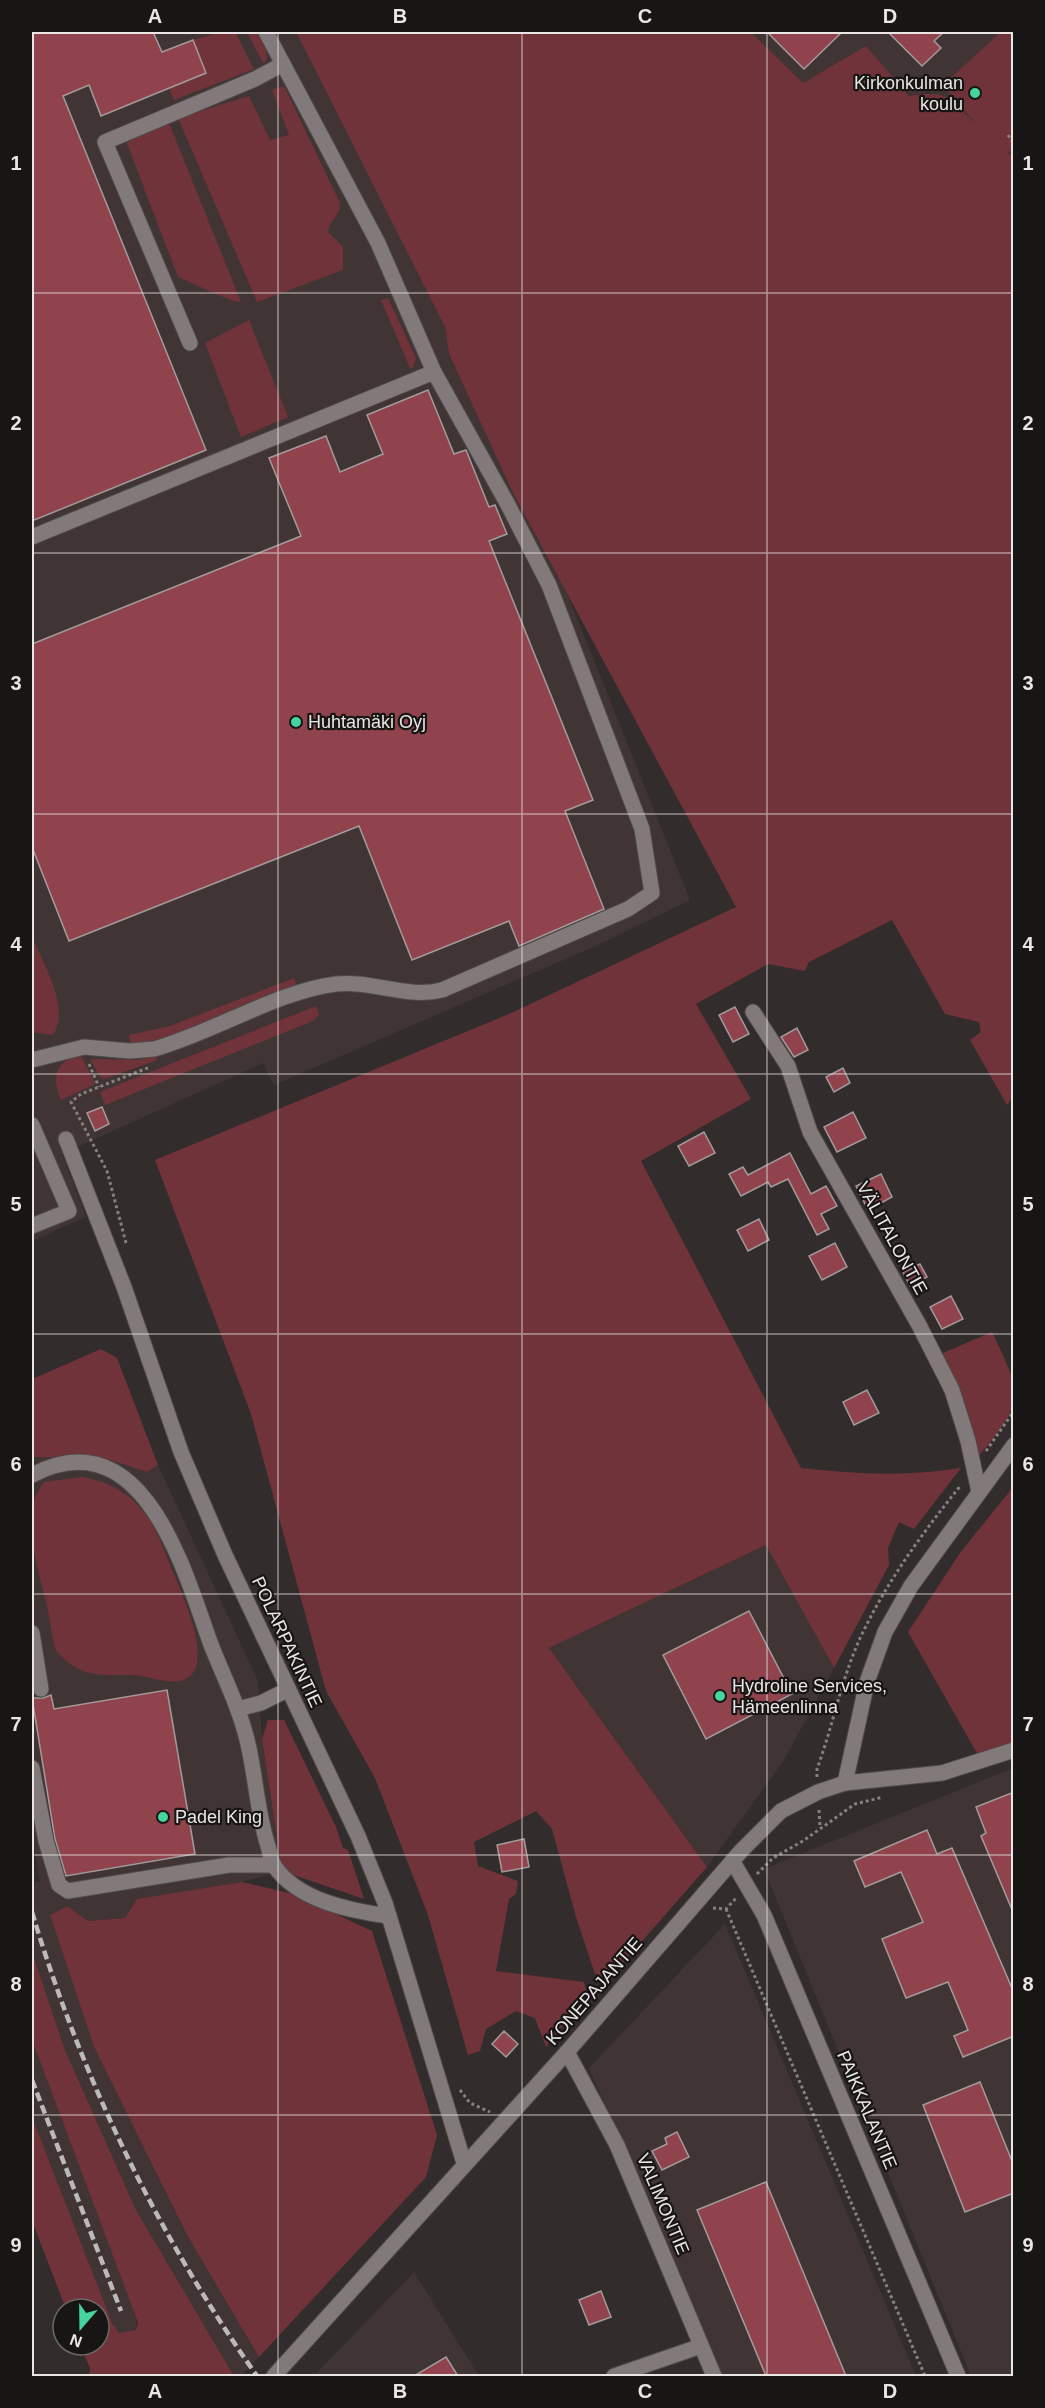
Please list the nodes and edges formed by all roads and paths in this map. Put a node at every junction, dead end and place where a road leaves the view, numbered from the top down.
1 (266, 32) edge
2 (283, 64) junction
3 (1008, 135) dead end
4 (1014, 144) edge
5 (190, 342) dead end
6 (434, 372) junction
7 (32, 537) edge
8 (753, 1012) dead end
9 (84, 1047) junction
10 (32, 1060) edge
11 (99, 1087) dead end
12 (32, 1125) edge
13 (48, 1162) junction
14 (32, 1226) edge
15 (1014, 1445) edge
16 (32, 1475) edge
17 (979, 1492) junction
18 (32, 1633) edge
19 (41, 1689) dead end
20 (287, 1690) junction
21 (238, 1709) junction
22 (1014, 1750) edge
23 (32, 1768) edge
24 (845, 1784) junction
25 (888, 1796) dead end
26 (732, 1862) junction
27 (274, 1865) junction
28 (747, 1885) junction
29 (726, 1909) dead end
30 (389, 1916) junction
31 (567, 2052) junction
32 (464, 2163) junction
33 (702, 2346) junction
34 (274, 2376) edge
35 (614, 2376) edge
36 (714, 2376) edge
37 (925, 2376) edge
38 (958, 2376) edge

1 - 2 street
2 - 5 street
2 - 6 street
3 - 4 path
6 - 7 street
6 - 9 street
8 - 17 street, VÄLITALONTIE
9 - 10 street
9 - 11 path
12 - 13 street
13 - 14 street
13 - 20 street, POLARPAKINTIE
15 - 17 street
16 - 21 street
17 - 24 street
18 - 19 street
20 - 21 street
20 - 30 street, POLARPAKINTIE
21 - 27 street
22 - 24 street, KONEPAJANTIE
23 - 27 street
24 - 26 street, KONEPAJANTIE
25 - 28 path
26 - 28 street, PAIKKALANTIE
26 - 31 street, KONEPAJANTIE
27 - 30 street
28 - 38 street, PAIKKALANTIE
29 - 37 path
30 - 32 street, POLARPAKINTIE
31 - 32 street, KONEPAJANTIE
31 - 33 street, VALIMONTIE
32 - 34 street, KONEPAJANTIE
33 - 35 street
33 - 36 street, VALIMONTIE

